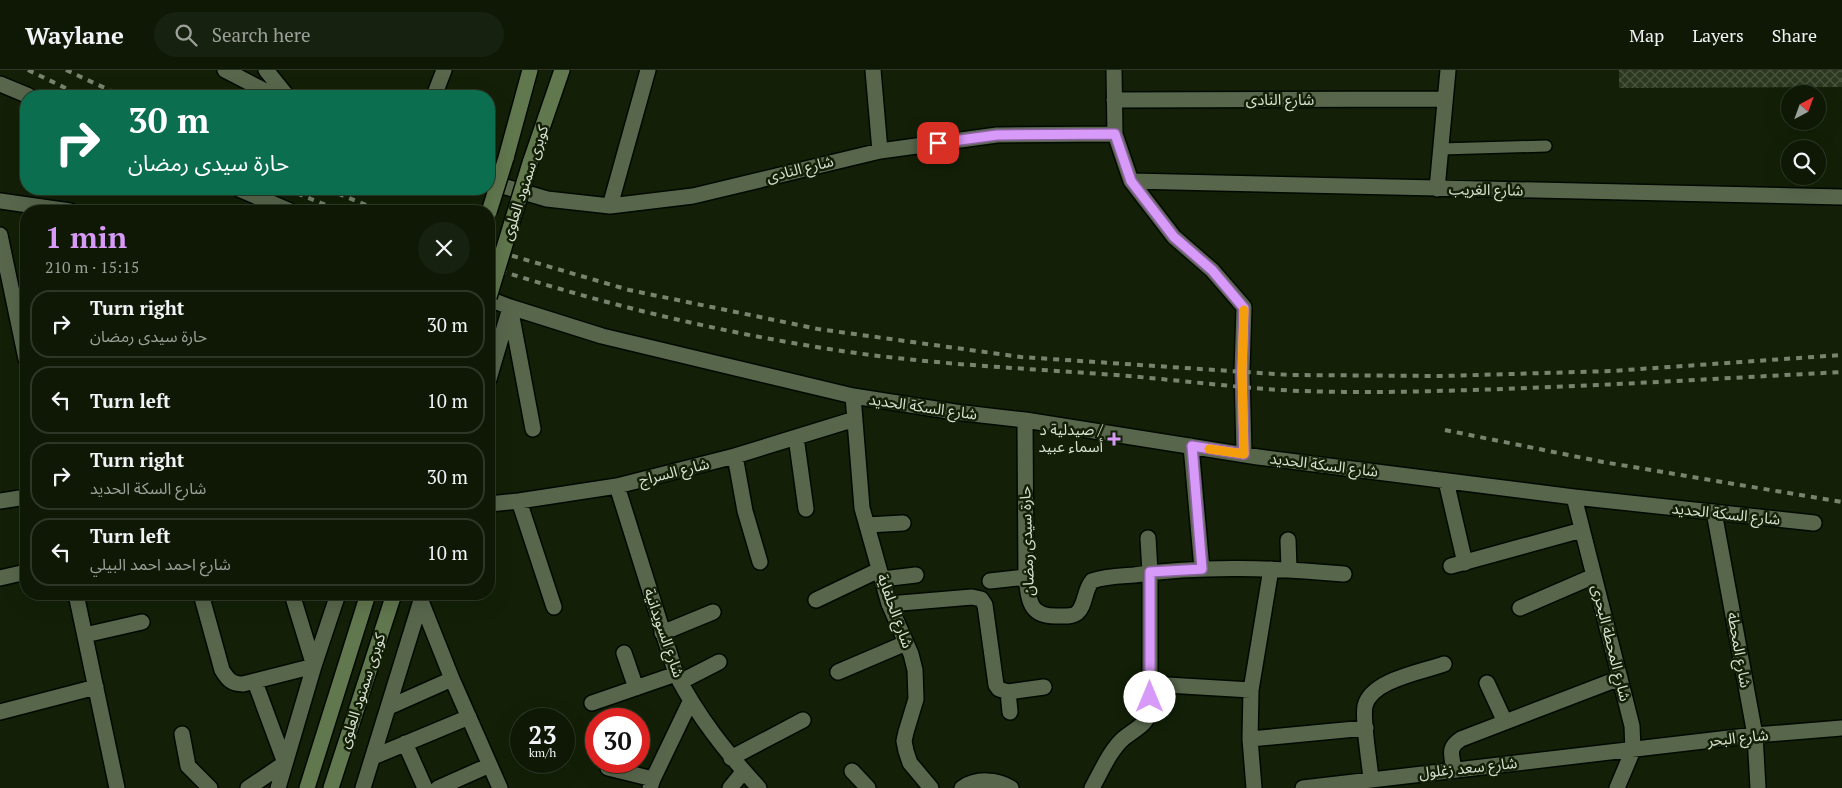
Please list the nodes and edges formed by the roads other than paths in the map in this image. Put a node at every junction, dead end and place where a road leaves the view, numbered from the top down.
1 (225, 70) edge
2 (444, 70) edge
3 (530, 70) edge
4 (562, 70) edge
5 (648, 70) edge
6 (874, 70) edge
7 (1114, 70) edge
8 (1448, 70) edge
9 (268, 71) edge
10 (0, 84) edge
11 (263, 90) edge
12 (282, 90) edge
13 (436, 90) edge
14 (20, 92) edge
15 (1445, 99) junction
16 (1114, 100) junction
17 (1115, 134) junction
18 (1546, 146) dead end
19 (1441, 149) junction
20 (880, 151) junction
21 (1131, 181) junction
22 (495, 184) edge
23 (1438, 189) junction
24 (495, 193) edge
25 (253, 195) edge
26 (1842, 197) edge
27 (0, 201) edge
28 (28, 205) edge
29 (276, 205) edge
30 (610, 206) junction
31 (0, 235) edge
32 (495, 278) edge
33 (495, 301) edge
34 (510, 307) junction
35 (20, 330) edge
36 (495, 358) edge
37 (853, 396) junction
38 (855, 419) junction
39 (1025, 420) junction
40 (533, 429) dead end
41 (796, 437) junction
42 (1192, 446) junction
43 (1244, 454) junction
44 (734, 456) junction
45 (1446, 480) junction
46 (617, 486) junction
47 (1574, 497) junction
48 (20, 498) edge
49 (0, 500) edge
50 (519, 502) junction
51 (495, 504) edge
52 (806, 509) dead end
53 (1714, 512) junction
54 (1814, 523) dead end
55 (903, 524) dead end
56 (867, 525) junction
57 (1582, 530) junction
58 (1148, 538) dead end
59 (1288, 540) dead end
60 (760, 562) dead end
61 (1202, 569) junction
62 (1272, 569) junction
63 (1289, 569) junction
64 (1150, 572) junction
65 (20, 573) edge
66 (1344, 574) dead end
67 (880, 575) junction
68 (916, 575) dead end
69 (1594, 576) junction
70 (0, 578) edge
71 (1026, 578) junction
72 (990, 581) dead end
73 (77, 600) edge
74 (203, 600) edge
75 (294, 600) edge
76 (336, 600) edge
77 (366, 600) edge
78 (392, 600) edge
79 (421, 600) edge
80 (423, 600) edge
81 (816, 600) dead end
82 (889, 604) junction
83 (554, 607) dead end
84 (1520, 608) dead end
85 (713, 612) dead end
86 (142, 622) dead end
87 (662, 633) junction
88 (85, 635) junction
89 (906, 643) junction
90 (624, 653) dead end
91 (719, 662) dead end
92 (1444, 664) dead end
93 (314, 666) junction
94 (838, 672) dead end
95 (678, 678) junction
96 (1620, 678) junction
97 (452, 679) junction
98 (255, 682) junction
99 (1487, 683) dead end
100 (1150, 684) junction
101 (96, 687) junction
102 (1044, 687) dead end
103 (636, 688) junction
104 (1251, 690) junction
105 (1008, 692) junction
106 (690, 702) junction
107 (592, 703) dead end
108 (388, 707) junction
109 (0, 712) edge
110 (1010, 712) dead end
111 (469, 717) junction
112 (803, 720) dead end
113 (1505, 722) junction
114 (1366, 728) junction
115 (1842, 728) edge
116 (182, 734) dead end
117 (1755, 735) junction
118 (1250, 739) junction
119 (406, 743) junction
120 (1633, 750) junction
121 (373, 757) junction
122 (731, 758) junction
123 (285, 763) junction
124 (490, 765) junction
125 (1454, 770) junction
126 (744, 771) junction
127 (852, 771) dead end
128 (623, 773) edge
129 (1372, 780) junction
130 (652, 783) edge
131 (117, 788) edge
132 (210, 788) edge
133 (248, 788) edge
134 (278, 788) edge
135 (307, 788) edge
136 (331, 788) edge
137 (363, 788) edge
138 (425, 788) edge
139 (438, 788) edge
140 (500, 788) edge
141 (730, 788) edge
142 (759, 788) edge
143 (868, 788) edge
144 (931, 788) edge
145 (962, 788) edge
146 (1011, 788) edge
147 (1092, 788) edge
148 (1254, 788) edge
149 (1303, 788) edge
150 (1617, 788) edge
151 (1758, 788) edge

1 - 11 street
2 - 13 street
3 - 24 main road, كوبرى سمنود العلوى, bridge
4 - 32 main road, كوبرى سمنود العلوى, bridge
5 - 30 street
6 - 20 street
7 - 16 street
8 - 15 street
9 - 12 street
10 - 14 street
15 - 16 street, شارع النادى
15 - 19 street
16 - 17 street
17 - 20 street, شارع النادى
17 - 21 street
18 - 19 lane
19 - 23 street
20 - 30 street, شارع النادى
21 - 23 street, شارع الغريب
21 - 43 street
22 - 30 street, شارع النادى
23 - 26 street, شارع الغريب
25 - 29 street
27 - 28 street
31 - 35 street
33 - 34 street, شارع السكة الحديد
34 - 36 street
34 - 37 street, شارع السكة الحديد
34 - 40 street
37 - 38 street, شارع الحلفاية
37 - 39 street, شارع السكة الحديد
38 - 41 street, شارع السراج
38 - 56 street, شارع الحلفاية
39 - 42 street, شارع السكة الحديد
39 - 71 street, حارة سيدى رمضان
41 - 44 street, شارع السراج
41 - 52 street
42 - 43 street, شارع السكة الحديد
42 - 61 street
43 - 45 street, شارع السكة الحديد
44 - 46 street, شارع السراج
44 - 60 street
45 - 47 street, شارع السكة الحديد
45 - 57 street
46 - 50 street, شارع السراج
46 - 87 street, شارع السويدانية
47 - 53 street, شارع السكة الحديد
47 - 57 street, شارع المحطة البحرى
48 - 49 street
50 - 51 street, شارع السراج
50 - 83 street
53 - 54 street, شارع السكة الحديد
53 - 117 street, شارع المحطة
55 - 56 street
56 - 67 street, شارع الحلفاية
57 - 69 street, شارع المحطة البحرى
58 - 64 street
59 - 63 street
61 - 62 street, حارة سيدى رمضان
61 - 64 street, حارة سيدى رمضان
62 - 63 street, حارة سيدى رمضان
62 - 104 street
63 - 66 street, حارة سيدى رمضان
64 - 71 street, حارة سيدى رمضان
64 - 100 street
65 - 70 street
67 - 68 street
67 - 81 street
67 - 82 street, شارع الحلفاية
69 - 84 street
69 - 96 street, شارع المحطة البحرى
71 - 72 street
73 - 88 street
74 - 98 street
75 - 93 street
76 - 93 street
77 - 135 main road, كوبرى سمنود العلوى
78 - 136 main road, كوبرى سمنود العلوى
79 - 108 street
80 - 97 street
82 - 89 street, شارع الحلفاية
82 - 105 street
85 - 87 street
86 - 88 street
87 - 95 street, شارع السويدانية
88 - 101 street
89 - 94 street
89 - 144 street, شارع الحلفاية
90 - 103 street
91 - 95 street
92 - 114 street
93 - 98 street
93 - 123 street
95 - 103 street
95 - 106 street, شارع السويدانية
96 - 113 street
96 - 120 street, شارع المحطة البحرى
97 - 108 street
97 - 111 street
98 - 123 street
99 - 113 street
100 - 104 street
100 - 147 street
101 - 109 street
101 - 131 street
102 - 105 street
103 - 107 street
104 - 118 street
105 - 110 street
106 - 122 street, شارع السويدانية
106 - 130 street
108 - 121 street
111 - 119 street
111 - 124 street
112 - 122 street
113 - 125 street
114 - 118 street
114 - 129 street
115 - 117 street, شارع البحر
116 - 132 street
117 - 120 street, شارع البحر
117 - 151 street, شارع المحطة
118 - 148 street
119 - 121 street
119 - 138 street
120 - 125 street, شارع سعد زغلول
120 - 150 street, شارع المحطة البحرى
121 - 137 street
122 - 126 street, شارع السويدانية
123 - 133 street
123 - 134 street
124 - 139 street
124 - 140 street
125 - 129 street, شارع سعد زغلول
126 - 141 street
126 - 142 street, شارع السويدانية
127 - 143 street
128 - 130 street
129 - 149 street, شارع سعد زغلول
145 - 146 street

